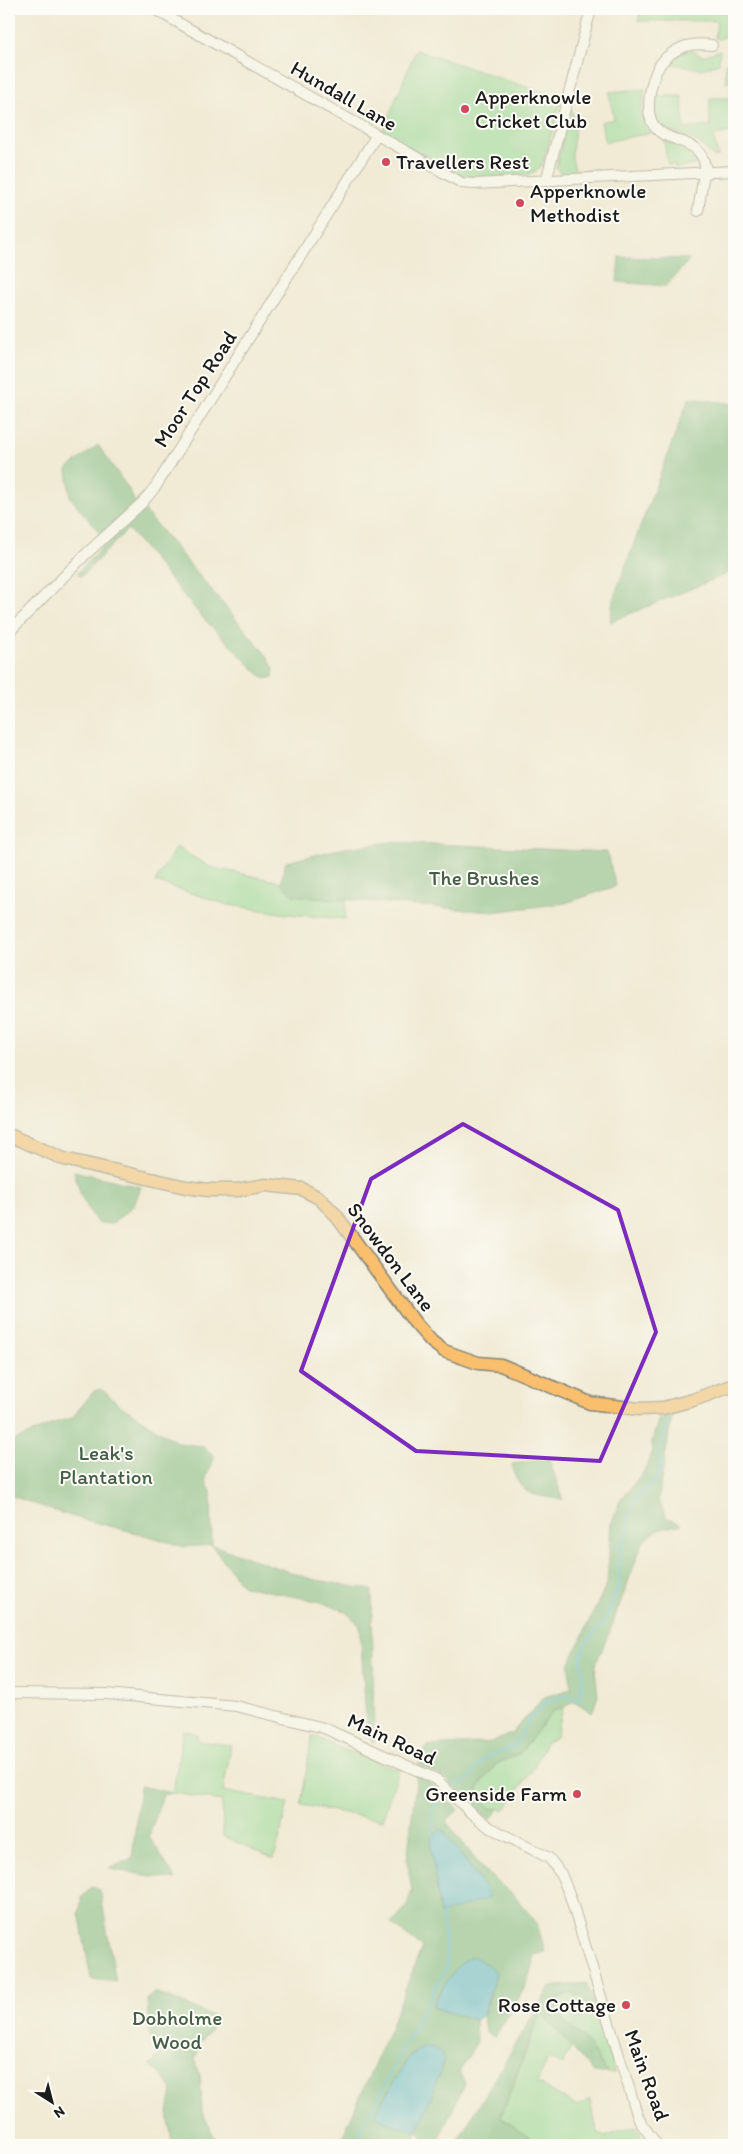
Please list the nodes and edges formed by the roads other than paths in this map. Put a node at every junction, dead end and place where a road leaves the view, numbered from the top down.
1 (154, 9) edge
2 (591, 9) edge
3 (707, 47) dead end
4 (376, 136) junction
5 (734, 172) edge
6 (705, 173) junction
7 (546, 181) junction
8 (698, 211) dead end
9 (9, 632) edge
10 (9, 1135) edge
11 (734, 1385) edge
12 (9, 1693) edge
13 (657, 2145) edge

1 - 4 street, Hundall Lane
2 - 7 street
3 - 6 street
4 - 7 street, Hundall Lane
4 - 9 street, Moor Top Road
5 - 6 street, Hundall Lane
6 - 7 street, Hundall Lane
6 - 8 street
10 - 11 main road, Snowdon Lane
12 - 13 street, Main Road

